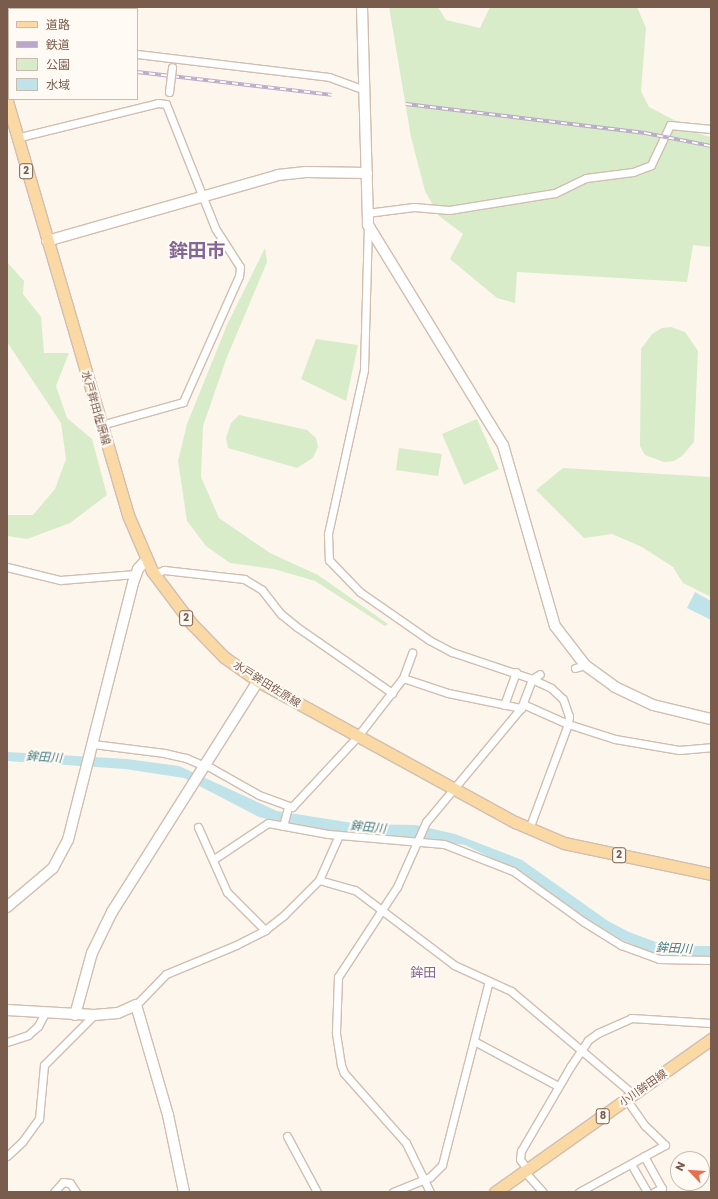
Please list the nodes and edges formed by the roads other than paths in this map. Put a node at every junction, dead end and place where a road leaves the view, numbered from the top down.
1 (362, 7) edge
2 (138, 54) edge
3 (173, 59) junction
4 (365, 90) junction
5 (7, 101) edge
6 (166, 104) junction
7 (711, 129) edge
8 (16, 138) junction
9 (368, 173) junction
10 (202, 197) junction
11 (367, 213) junction
12 (368, 225) junction
13 (47, 241) junction
14 (101, 425) junction
15 (146, 560) junction
16 (7, 568) edge
17 (136, 574) junction
18 (154, 574) junction
19 (412, 653) dead end
20 (516, 672) junction
21 (540, 674) dead end
22 (403, 678) junction
23 (532, 679) junction
24 (258, 681) junction
25 (392, 693) junction
26 (504, 705) junction
27 (522, 706) junction
28 (711, 719) edge
29 (568, 724) junction
30 (357, 737) junction
31 (92, 745) junction
32 (711, 747) edge
33 (204, 767) junction
34 (453, 790) junction
35 (288, 808) junction
36 (283, 825) junction
37 (198, 827) dead end
38 (529, 829) junction
39 (339, 835) junction
40 (417, 838) junction
41 (214, 859) junction
42 (711, 874) edge
43 (319, 880) junction
44 (7, 907) edge
45 (383, 911) junction
46 (265, 930) junction
47 (711, 960) edge
48 (489, 981) junction
49 (136, 1005) junction
50 (7, 1010) edge
51 (45, 1013) junction
52 (75, 1015) junction
53 (94, 1015) junction
54 (711, 1023) edge
55 (711, 1039) edge
56 (474, 1041) junction
57 (7, 1042) edge
58 (581, 1050) junction
59 (558, 1086) junction
60 (630, 1097) junction
61 (287, 1136) dead end
62 (7, 1156) edge
63 (644, 1156) junction
64 (631, 1164) junction
65 (525, 1170) junction
66 (425, 1179) junction
67 (54, 1192) edge
68 (76, 1192) edge
69 (184, 1192) edge
70 (317, 1192) edge
71 (393, 1192) edge
72 (430, 1192) edge
73 (495, 1192) edge
74 (543, 1192) edge
75 (579, 1192) edge
76 (647, 1192) edge
77 (654, 1192) edge

1 - 4 street
2 - 3 street
3 - 4 street
3 - 6 street, bridge
4 - 9 street
5 - 8 main road, 水戸鉾田佐原線 / 2
6 - 8 street
6 - 10 street
7 - 11 street
8 - 13 main road, 水戸鉾田佐原線 / 2
9 - 10 street
9 - 11 street
10 - 13 street
10 - 14 street
11 - 12 street
12 - 20 street
12 - 28 street
13 - 14 main road, 水戸鉾田佐原線 / 2
14 - 15 main road, 水戸鉾田佐原線 / 2
15 - 17 street
15 - 18 main road, 水戸鉾田佐原線 / 2
16 - 17 street
17 - 31 street
18 - 24 main road, 水戸鉾田佐原線 / 2
18 - 25 street
19 - 22 street
20 - 23 street
20 - 26 street
21 - 23 street
22 - 25 street
22 - 26 street
23 - 27 street
23 - 29 street
24 - 30 main road, 水戸鉾田佐原線 / 2
24 - 33 street
25 - 30 street
26 - 27 street
27 - 29 street
27 - 34 street
29 - 32 street
29 - 38 street
30 - 34 main road, 水戸鉾田佐原線 / 2
30 - 35 street
31 - 33 street
31 - 44 street
33 - 35 street
33 - 52 street
34 - 38 main road, 水戸鉾田佐原線 / 2
34 - 40 street
35 - 36 street
36 - 39 street
36 - 41 street
37 - 41 street
38 - 42 main road, 水戸鉾田佐原線 / 2
39 - 40 street
39 - 43 street
40 - 45 street
40 - 47 street
41 - 46 street
43 - 45 street
43 - 46 street
45 - 48 street
45 - 66 street
46 - 49 street
48 - 56 street
48 - 58 street
49 - 53 street
49 - 69 street
50 - 51 street
51 - 52 street
51 - 57 street
52 - 53 street
53 - 62 street
54 - 58 street
55 - 60 main road, 小川鉾田線 / 8
56 - 59 street
56 - 66 street
58 - 59 street
58 - 60 street
59 - 65 street
60 - 63 street
60 - 65 main road, 小川鉾田線 / 8
61 - 70 street
63 - 64 street
63 - 77 street
64 - 75 street
64 - 76 street
65 - 73 main road, 小川鉾田線 / 8
65 - 74 street
66 - 71 street
66 - 72 street
67 - 68 street

